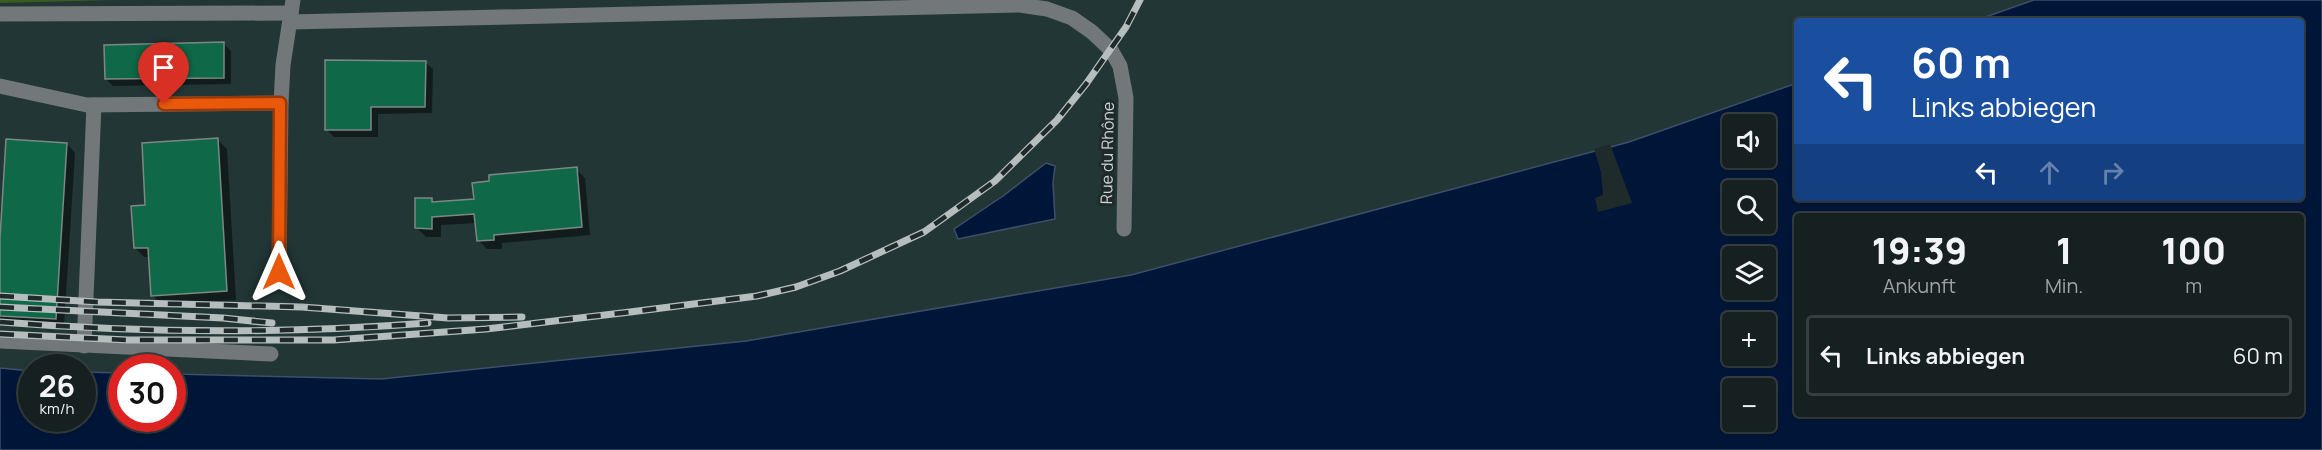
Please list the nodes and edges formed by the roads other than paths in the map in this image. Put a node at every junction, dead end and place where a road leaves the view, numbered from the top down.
1 (291, 12) edge
2 (0, 14) edge
3 (0, 86) edge
4 (280, 103) junction
5 (94, 105) junction
6 (1124, 229) dead end
7 (279, 272) dead end
8 (0, 341) edge
9 (84, 346) junction
10 (271, 354) dead end

1 - 2 street, Rue du Rhône
1 - 4 street
1 - 6 street, Rue du Rhône
3 - 5 street
4 - 5 street
4 - 7 street
5 - 9 street
8 - 9 street
9 - 10 street

